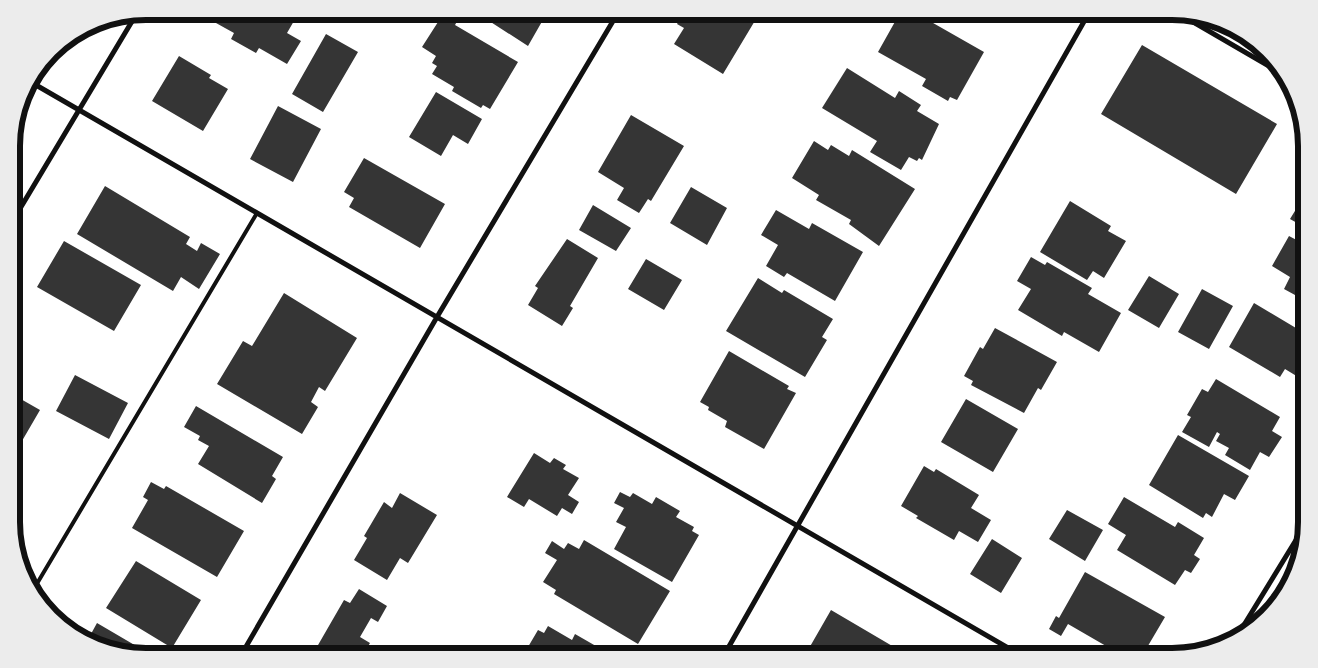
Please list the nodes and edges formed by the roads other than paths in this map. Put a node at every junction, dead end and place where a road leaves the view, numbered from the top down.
1 (615, 20) edge
2 (1085, 20) edge
3 (132, 21) edge
4 (1193, 22) edge
5 (1270, 67) edge
6 (36, 85) edge
7 (80, 110) junction
8 (20, 209) edge
9 (257, 212) junction
10 (437, 317) junction
11 (799, 526) junction
12 (1297, 538) edge
13 (37, 584) edge
14 (1243, 626) edge
15 (245, 648) edge
16 (728, 648) edge
17 (1010, 648) edge

1 - 10 street
2 - 11 street
3 - 7 street
4 - 5 street
6 - 7 street
7 - 8 street
7 - 9 street
9 - 10 street
9 - 13 lane
10 - 11 street
10 - 15 street
11 - 16 street
11 - 17 street
12 - 14 street

